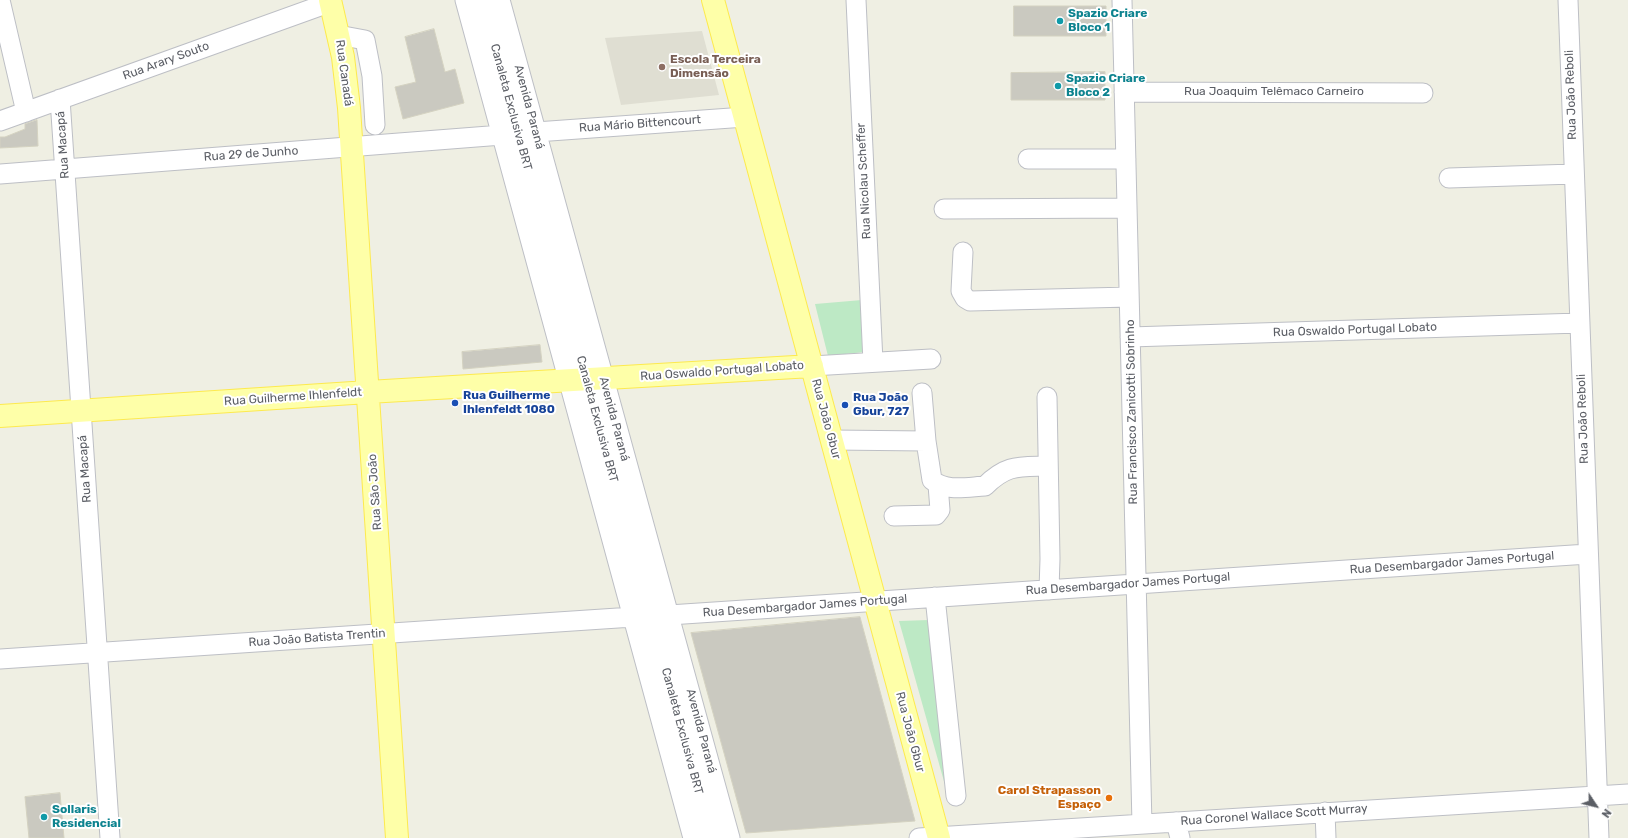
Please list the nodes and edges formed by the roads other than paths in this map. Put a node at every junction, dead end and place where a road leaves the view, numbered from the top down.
1 (0, 0) edge
2 (465, 0) edge
3 (482, 0) edge
4 (500, 0) edge
5 (713, 0) edge
6 (856, 0) edge
7 (1122, 0) edge
8 (1568, 0) edge
9 (331, 1) edge
10 (338, 35) junction
11 (372, 76) junction
12 (1124, 92) junction
13 (1423, 93) dead end
14 (348, 96) junction
15 (60, 99) junction
16 (26, 112) junction
17 (745, 117) junction
18 (0, 121) edge
19 (375, 124) dead end
20 (536, 132) junction
21 (502, 135) junction
22 (352, 146) junction
23 (1028, 159) dead end
24 (1126, 159) junction
25 (64, 169) junction
26 (0, 174) edge
27 (1574, 174) junction
28 (1449, 178) dead end
29 (1127, 208) junction
30 (944, 209) dead end
31 (963, 252) dead end
32 (1129, 297) junction
33 (1580, 323) junction
34 (1130, 337) junction
35 (931, 359) dead end
36 (873, 362) junction
37 (812, 366) junction
38 (586, 379) junction
39 (368, 392) junction
40 (922, 393) dead end
41 (1047, 398) dead end
42 (81, 411) junction
43 (0, 416) edge
44 (832, 440) junction
45 (926, 441) junction
46 (1048, 466) junction
47 (938, 485) junction
48 (894, 516) dead end
49 (1588, 554) junction
50 (1136, 584) junction
51 (1049, 590) junction
52 (935, 597) junction
53 (875, 601) junction
54 (669, 615) junction
55 (633, 617) junction
56 (384, 634) junction
57 (97, 653) junction
58 (0, 660) edge
59 (691, 697) junction
60 (692, 768) junction
61 (1628, 794) edge
62 (1597, 795) junction
63 (956, 796) dead end
64 (1325, 812) junction
65 (1142, 824) junction
66 (1178, 830) edge
67 (110, 838) edge
68 (398, 838) edge
69 (693, 838) edge
70 (712, 838) edge
71 (730, 838) edge
72 (932, 838) edge
73 (1326, 838) edge
74 (1599, 838) edge

1 - 16 street
2 - 21 street, Avenida Paraná
3 - 38 street, Canaleta Exclusiva BRT
4 - 20 street, Avenida Paraná
5 - 17 main road, Rua João Gbur
6 - 36 street, Rua Nicolau Scheffer
7 - 12 street, Rua Francisco Zanicotti Sobrinho
8 - 27 street, Rua João Reboli
9 - 10 main road, Rua Canadá
9 - 15 street, Rua Arary Souto
10 - 11 street
10 - 14 main road, Rua Canadá
11 - 14 street
11 - 19 street
12 - 13 street, Rua Joaquim Telêmaco Carneiro
12 - 24 street, Rua Francisco Zanicotti Sobrinho
14 - 22 main road, Rua Canadá
15 - 16 street, Rua Arary Souto
15 - 25 street, Rua Macapá
16 - 18 street, Rua Arary Souto
17 - 20 street, Rua Mário Bittencourt
17 - 37 main road, Rua João Gbur
20 - 38 street, Avenida Paraná
21 - 22 street, Rua 29 de Junho
21 - 38 street, Avenida Paraná
22 - 25 street, Rua 29 de Junho
22 - 39 main road, Rua São João
23 - 24 street
24 - 29 street, Rua Francisco Zanicotti Sobrinho
25 - 26 street, Rua 29 de Junho
25 - 42 street, Rua Macapá
27 - 28 street
27 - 33 street, Rua João Reboli
29 - 30 street
29 - 32 street, Rua Francisco Zanicotti Sobrinho
31 - 32 street
32 - 34 street, Rua Francisco Zanicotti Sobrinho
33 - 34 street, Rua Oswaldo Portugal Lobato
33 - 49 street, Rua João Reboli
34 - 50 street, Rua Francisco Zanicotti Sobrinho
35 - 36 street, Rua Oswaldo Portugal Lobato
36 - 37 street, Rua Oswaldo Portugal Lobato
37 - 38 main road, Rua Oswaldo Portugal Lobato
37 - 44 main road, Rua João Gbur
38 - 39 main road, Rua Guilherme Ihlenfeldt
38 - 54 street, Avenida Paraná
38 - 55 street, Avenida Paraná
38 - 60 street, Canaleta Exclusiva BRT
39 - 42 main road, Rua Guilherme Ihlenfeldt
39 - 56 main road, Rua São João
40 - 45 street
41 - 46 street
42 - 43 main road, Rua Guilherme Ihlenfeldt
42 - 57 street, Rua Macapá
44 - 45 street
44 - 53 main road, Rua João Gbur
45 - 47 street
46 - 47 street
46 - 51 street
47 - 48 street
49 - 50 street, Rua Desembargador James Portugal
49 - 62 street, Rua João Reboli
50 - 51 street, Rua Desembargador James Portugal
50 - 65 street, Rua Francisco Zanicotti Sobrinho
51 - 52 street, Rua Desembargador James Portugal
52 - 53 street, Rua Desembargador James Portugal
52 - 63 street
53 - 54 street, Rua Desembargador James Portugal
53 - 72 main road, Rua João Gbur
54 - 59 street, Avenida Paraná
55 - 56 street, Rua João Batista Trentin
55 - 69 street, Avenida Paraná
56 - 57 street, Rua João Batista Trentin
56 - 68 main road, Rua São João
57 - 58 street, Rua João Batista Trentin
57 - 67 street, Rua Macapá
59 - 60 street
59 - 71 street, Avenida Paraná
60 - 70 street, Canaleta Exclusiva BRT
61 - 62 street, Rua Coronel Wallace Scott Murray
62 - 64 street, Rua Coronel Wallace Scott Murray
62 - 74 street, Rua João Reboli
64 - 66 street, Rua Coronel Wallace Scott Murray
64 - 73 street
65 - 66 street, Rua Coronel Wallace Scott Murray
65 - 72 street, Rua Coronel Wallace Scott Murray

